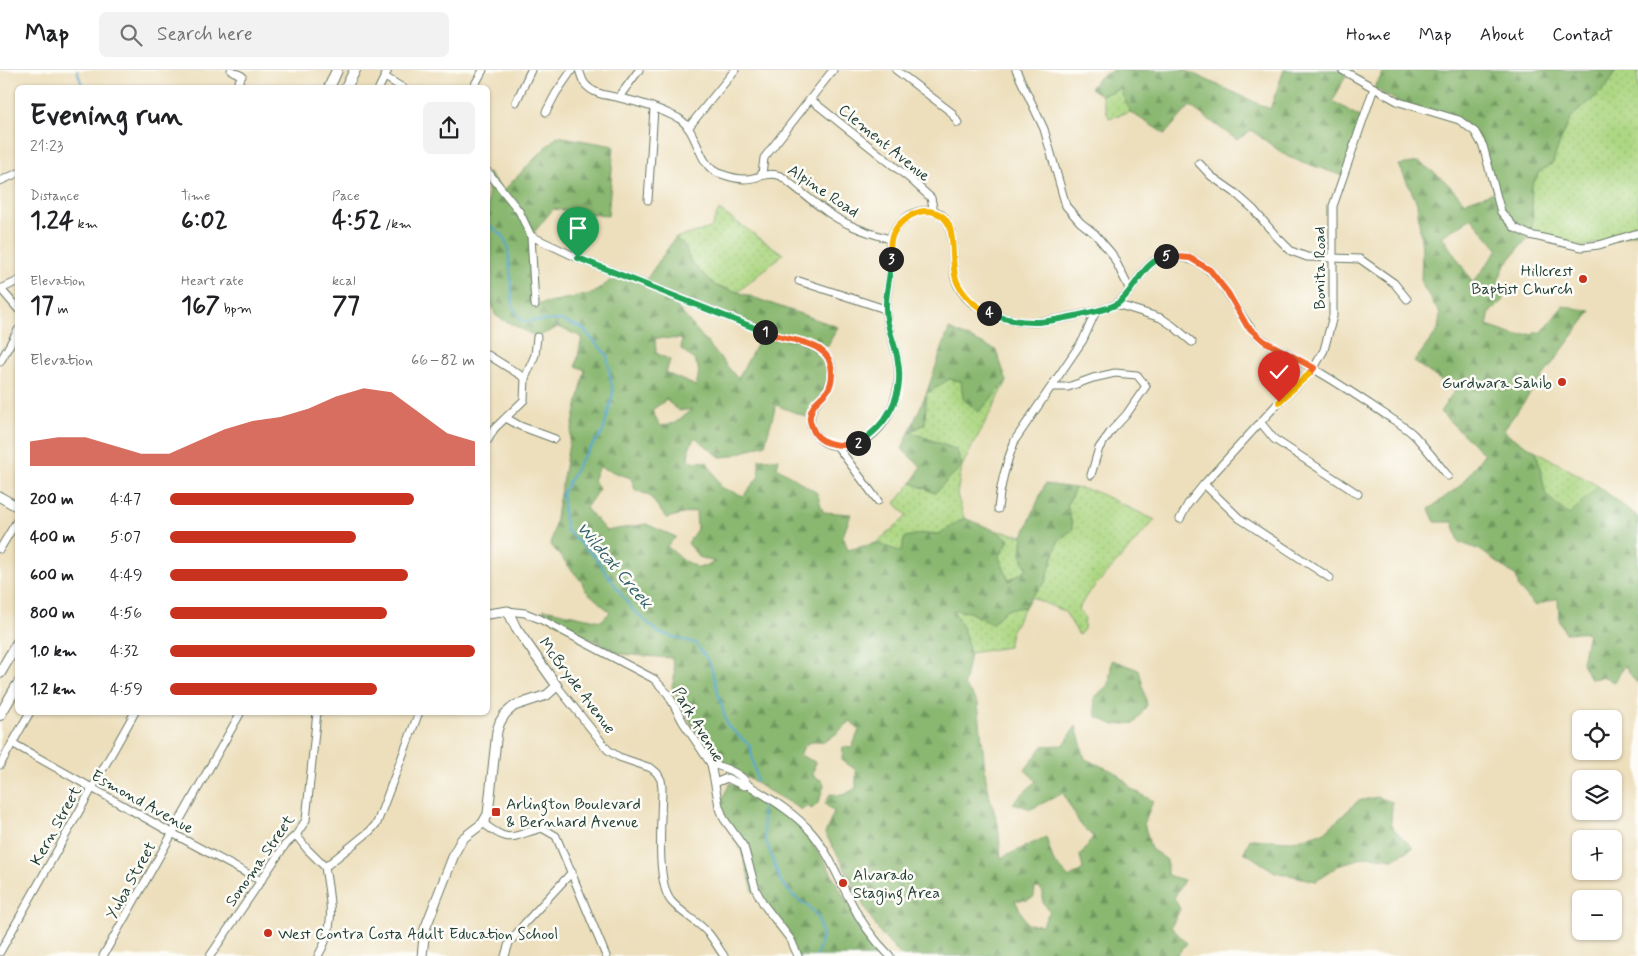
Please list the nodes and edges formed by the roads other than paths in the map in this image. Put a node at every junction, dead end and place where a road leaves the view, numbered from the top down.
1 (231, 70) edge
2 (336, 70) edge
3 (355, 70) edge
4 (483, 70) edge
5 (531, 70) edge
6 (572, 70) edge
7 (579, 70) edge
8 (638, 70) edge
9 (735, 70) edge
10 (832, 70) edge
11 (896, 70) edge
12 (1016, 70) edge
13 (1342, 70) edge
14 (386, 73) edge
15 (238, 85) edge
16 (329, 85) edge
17 (348, 85) edge
18 (380, 85) edge
19 (400, 85) edge
20 (475, 85) edge
21 (1374, 88) junction
22 (619, 97) junction
23 (810, 99) junction
24 (516, 102) dead end
25 (654, 109) junction
26 (546, 112) dead end
27 (958, 123) dead end
28 (688, 128) junction
29 (1199, 163) dead end
30 (15, 174) edge
31 (762, 174) junction
32 (490, 175) edge
33 (0, 181) edge
34 (648, 200) dead end
35 (934, 212) junction
36 (1638, 233) edge
37 (531, 236) junction
38 (890, 239) junction
39 (1333, 258) junction
40 (15, 282) edge
41 (799, 282) dead end
42 (1, 289) edge
43 (1130, 290) junction
44 (1407, 299) dead end
45 (1116, 304) junction
46 (15, 305) edge
47 (535, 305) dead end
48 (886, 309) junction
49 (1096, 312) junction
50 (15, 335) edge
51 (537, 337) dead end
52 (1192, 342) dead end
53 (490, 356) edge
54 (0, 362) edge
55 (1314, 368) junction
56 (525, 378) junction
57 (1052, 387) junction
58 (506, 418) junction
59 (1261, 423) junction
60 (490, 436) edge
61 (555, 439) dead end
62 (838, 446) junction
63 (1091, 475) dead end
64 (1448, 476) dead end
65 (1204, 484) junction
66 (1358, 494) dead end
67 (0, 497) edge
68 (878, 501) dead end
69 (15, 505) edge
70 (998, 509) dead end
71 (1180, 519) dead end
72 (15, 524) edge
73 (0, 549) edge
74 (1330, 578) dead end
75 (508, 611) junction
76 (490, 614) edge
77 (15, 647) edge
78 (0, 673) edge
79 (556, 686) junction
80 (15, 689) edge
81 (0, 715) edge
82 (28, 715) edge
83 (133, 715) edge
84 (239, 715) edge
85 (317, 715) edge
86 (418, 715) edge
87 (12, 743) junction
88 (711, 764) junction
89 (0, 765) edge
90 (729, 774) junction
91 (715, 783) junction
92 (92, 788) junction
93 (483, 823) junction
94 (172, 833) junction
95 (296, 835) junction
96 (325, 866) junction
97 (572, 872) junction
98 (261, 881) junction
99 (0, 952) edge
100 (103, 956) edge
101 (210, 956) edge
102 (318, 956) edge
103 (422, 956) edge
104 (505, 956) edge
105 (606, 956) edge
106 (724, 956) edge
107 (798, 956) edge
108 (890, 956) edge

1 - 15 street
2 - 16 highway
3 - 17 highway
4 - 20 street
5 - 24 street
6 - 26 street
7 - 22 street, Alpine Road
8 - 22 street
9 - 28 street
10 - 23 street
11 - 27 street
12 - 43 street
13 - 21 street
14 - 18 street
14 - 19 street
21 - 36 street
21 - 39 street, Bonita Road
22 - 25 street, Alpine Road
23 - 31 street
23 - 35 street, Clement Avenue
25 - 28 street, Alpine Road
25 - 34 street
28 - 31 street, Alpine Road
29 - 39 street
30 - 33 street
31 - 38 street, Alpine Road
32 - 37 street
35 - 38 street
35 - 49 street, Clement Avenue
37 - 47 street
37 - 62 street
38 - 48 street
39 - 44 street
39 - 55 street, Bonita Road
40 - 42 street
41 - 48 street
42 - 46 street
43 - 45 street
43 - 55 street
45 - 49 street, Clement Avenue
45 - 52 street
48 - 62 street
49 - 57 street
50 - 54 street
51 - 56 street
53 - 56 street
55 - 59 street, Bonita Road
55 - 64 street
56 - 58 street
57 - 63 street
57 - 70 street
58 - 60 street
58 - 61 street
59 - 65 street, Bonita Road
59 - 66 street
62 - 68 street
65 - 71 street, Bonita Road
65 - 74 street
67 - 69 main road
72 - 73 street
75 - 76 main road
75 - 79 main road, McBryde Avenue
75 - 88 street, Park Avenue
77 - 78 highway
79 - 93 main road
79 - 106 street, McBryde Avenue
80 - 81 highway
82 - 87 street
83 - 92 street, Kern Street
84 - 94 street, Yuba Street
85 - 95 street, Sonoma Street
86 - 96 street
87 - 89 street
87 - 92 street, Esmond Avenue
88 - 90 street
88 - 91 street, Park Avenue
90 - 91 street
90 - 108 street
91 - 107 street, Park Avenue
92 - 94 street, Esmond Avenue
92 - 99 street, Kern Street
93 - 97 street
93 - 103 main road
94 - 98 street, Esmond Avenue
94 - 100 street, Yuba Street
95 - 96 street
95 - 98 street, Sonoma Street
96 - 102 street
97 - 104 street
97 - 105 street
98 - 101 street, Sonoma Street

